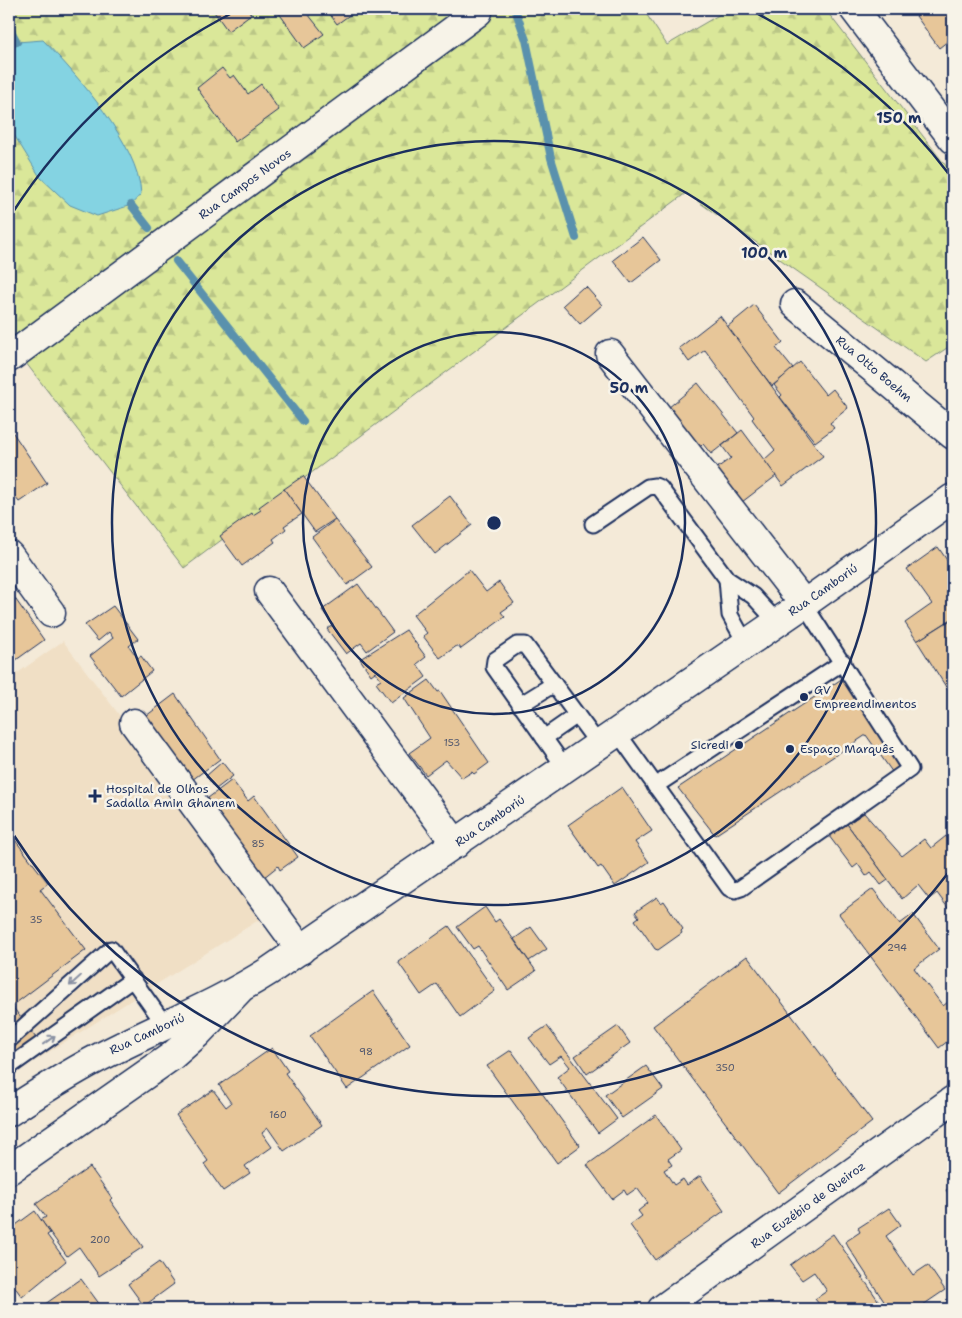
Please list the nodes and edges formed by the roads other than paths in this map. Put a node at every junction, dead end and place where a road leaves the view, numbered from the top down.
1 (475, 9) edge
2 (854, 9) edge
3 (953, 139) edge
4 (795, 304) dead end
5 (610, 354) dead end
6 (9, 358) edge
7 (953, 435) edge
8 (953, 498) edge
9 (593, 524) dead end
10 (9, 555) edge
11 (727, 580) junction
12 (269, 591) dead end
13 (804, 604) junction
14 (51, 613) dead end
15 (777, 622) junction
16 (746, 644) junction
17 (843, 662) junction
18 (554, 684) junction
19 (520, 705) junction
20 (577, 715) junction
21 (134, 723) dead end
22 (544, 738) junction
23 (608, 739) junction
24 (566, 769) junction
25 (655, 786) junction
26 (456, 844) junction
27 (301, 950) junction
28 (133, 978) junction
29 (239, 990) junction
30 (165, 1025) junction
31 (9, 1040) edge
32 (9, 1067) edge
33 (953, 1100) edge
34 (9, 1112) edge
35 (9, 1170) edge
36 (662, 1309) edge

1 - 6 street, Rua Campos Novos
2 - 3 street
4 - 7 street, Rua Otto Boehm
5 - 13 street
8 - 13 street, Rua Camboriú
9 - 11 lane
10 - 14 street
11 - 15 lane
11 - 16 lane
12 - 26 street
13 - 15 street, Rua Camboriú
13 - 17 lane
15 - 16 street, Rua Camboriú
16 - 23 street, Rua Camboriú
17 - 25 lane
17 - 25 lane
18 - 19 lane
18 - 19 lane
18 - 20 lane
19 - 22 lane
20 - 22 lane
20 - 23 lane
21 - 27 street
22 - 24 lane
23 - 24 street, Rua Camboriú
23 - 25 lane
24 - 26 street, Rua Camboriú
26 - 27 street, Rua Camboriú
27 - 29 street, Rua Camboriú
28 - 30 lane
28 -> 31 lane
32 -> 28 lane
29 - 30 street, Rua Camboriú
29 - 35 street
30 - 34 street, Rua Camboriú
33 - 36 street, Rua Euzébio de Queiroz

